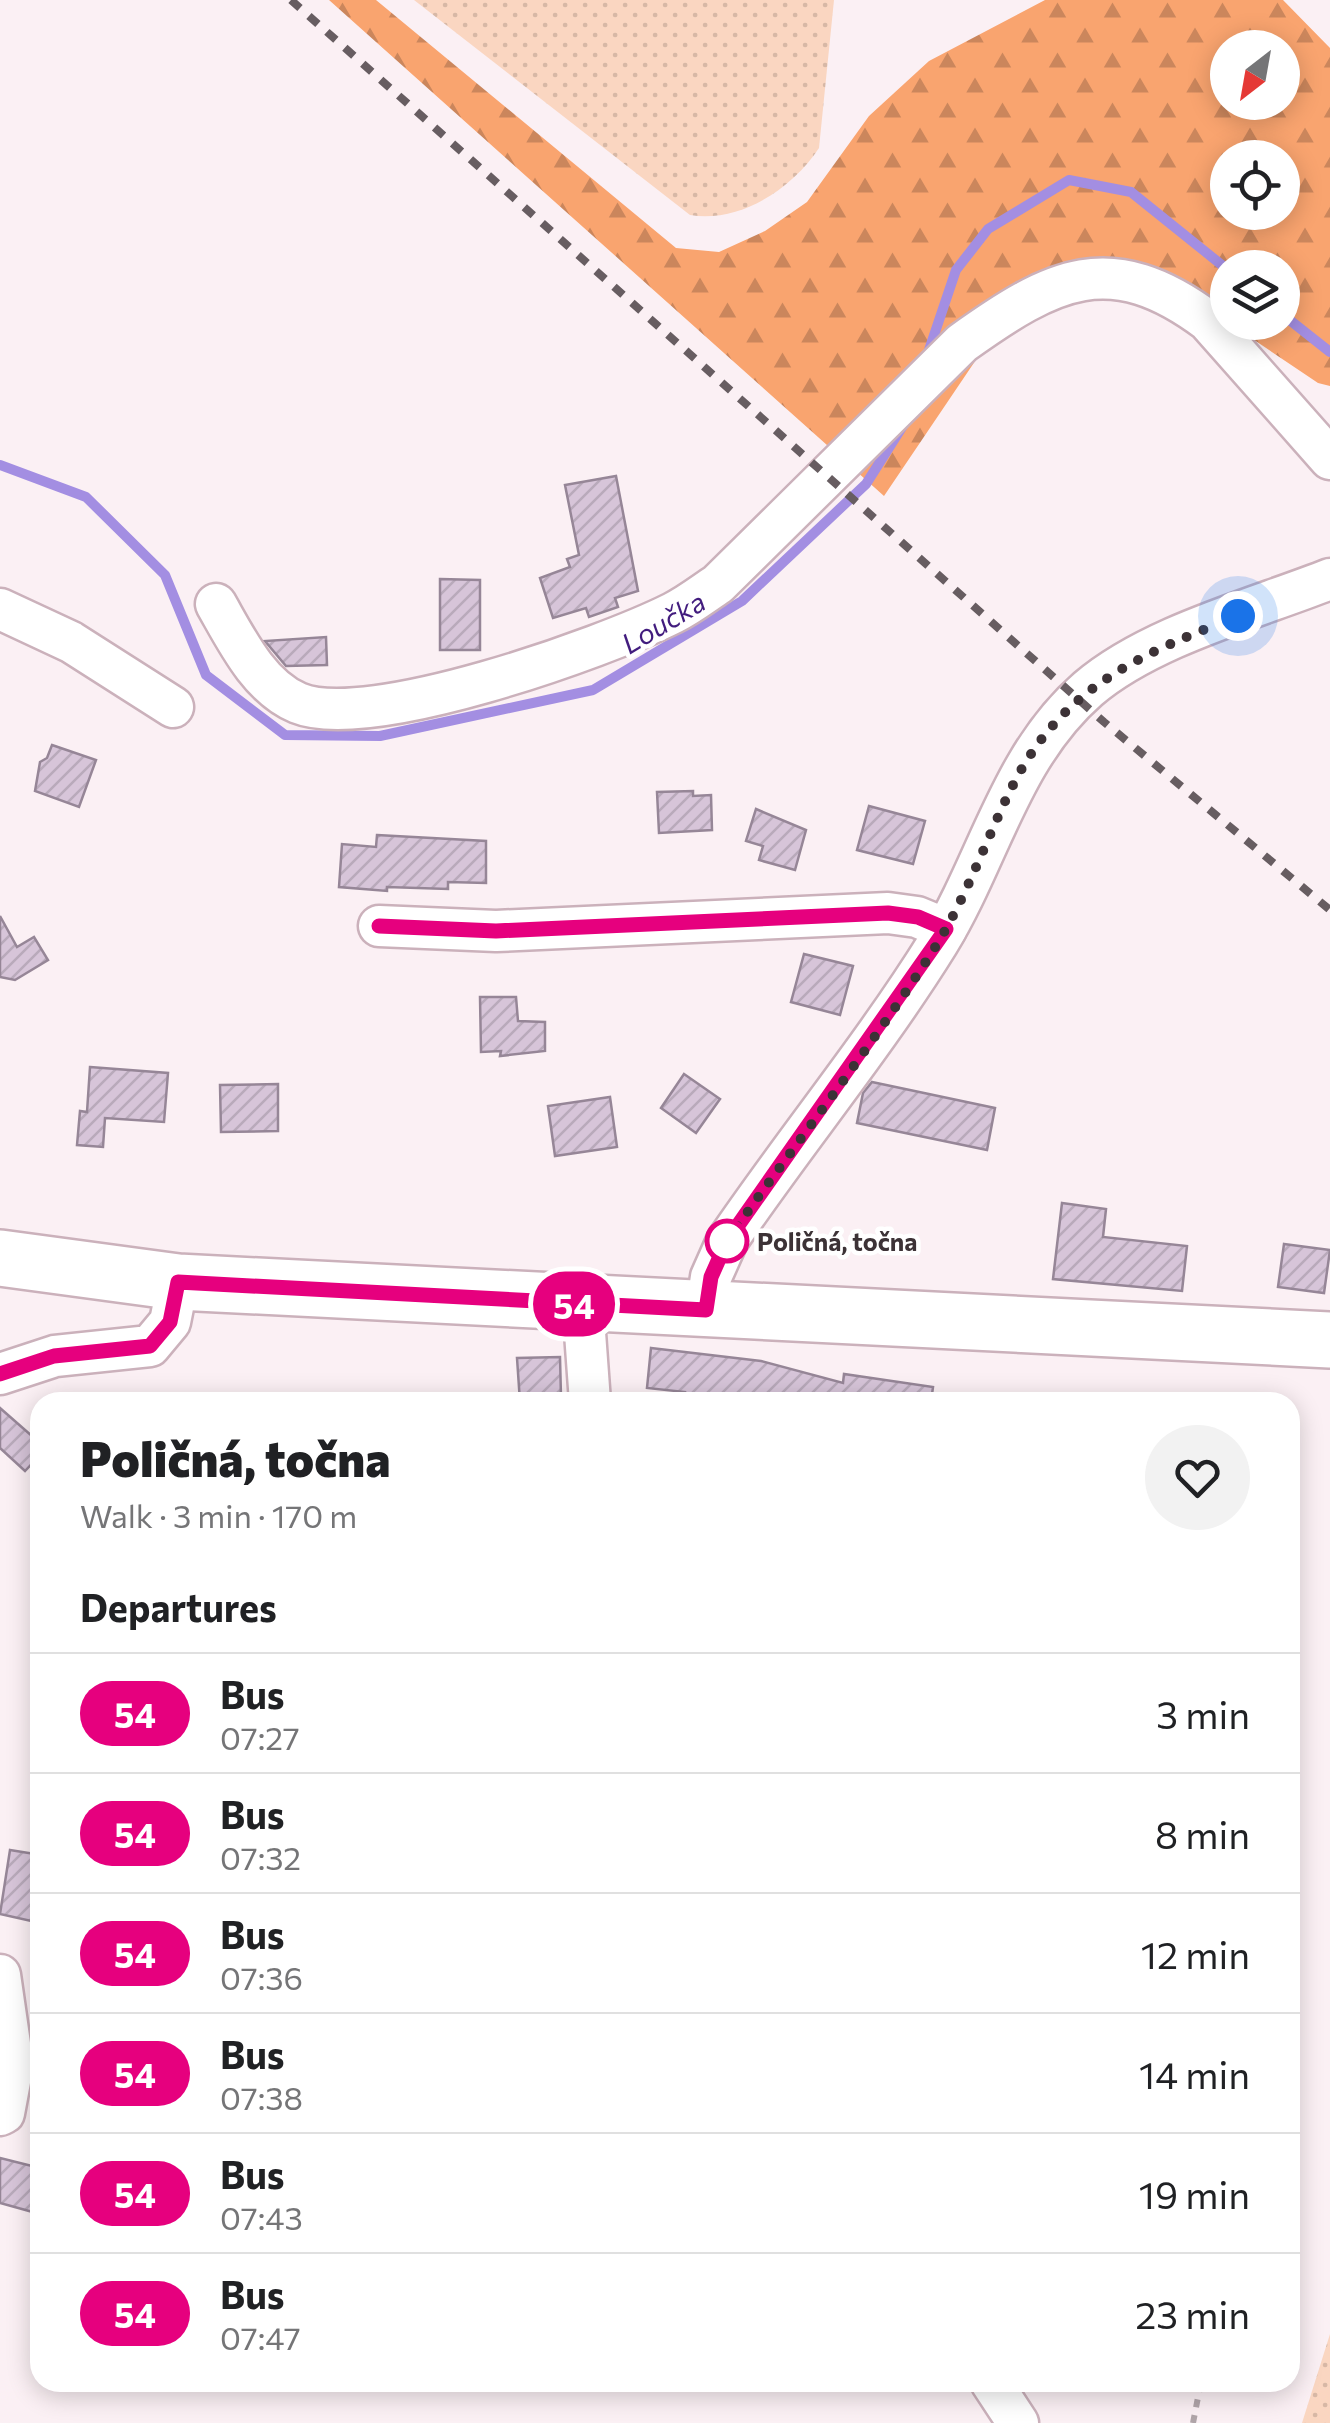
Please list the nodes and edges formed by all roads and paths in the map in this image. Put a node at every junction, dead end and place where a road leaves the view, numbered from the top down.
1 (1330, 460) edge
2 (1330, 580) edge
3 (216, 604) dead end
4 (0, 609) edge
5 (173, 707) dead end
6 (379, 926) dead end
7 (946, 929) junction
8 (0, 1258) edge
9 (178, 1282) junction
10 (583, 1305) junction
11 (706, 1310) junction
12 (1330, 1340) edge
13 (0, 1374) edge
14 (589, 1392) edge
15 (0, 1975) edge
16 (0, 2115) edge
17 (998, 2392) edge
18 (1199, 2392) edge
19 (1018, 2423) edge
20 (1192, 2423) edge

1 - 3 street
2 - 7 street
4 - 5 street
6 - 7 street
7 - 11 street
8 - 9 main road
9 - 10 main road
9 - 13 street
10 - 11 main road
10 - 14 street
11 - 12 main road
15 - 16 street
17 - 19 street
18 - 20 path

